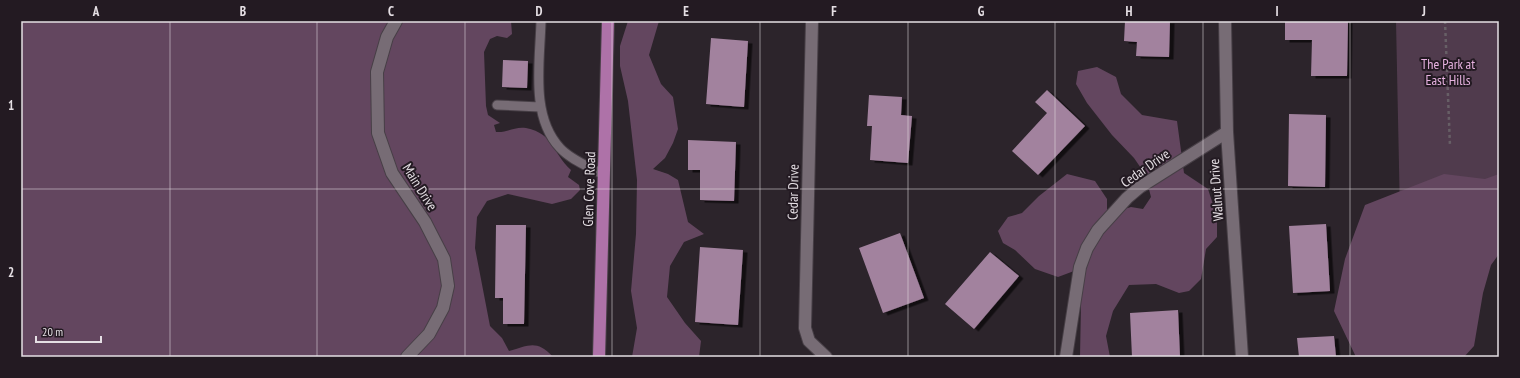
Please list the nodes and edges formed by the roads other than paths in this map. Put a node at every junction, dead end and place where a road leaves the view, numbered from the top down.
1 (396, 21) edge
2 (541, 21) edge
3 (608, 21) edge
4 (812, 21) edge
5 (1224, 21) edge
6 (497, 105) dead end
7 (540, 106) junction
8 (1227, 132) junction
9 (604, 175) junction
10 (407, 357) edge
11 (599, 357) edge
12 (826, 357) edge
13 (1066, 357) edge
14 (1242, 357) edge

1 - 10 street, Main Drive
2 - 7 lane
3 - 9 main road, Glen Cove Road
4 - 12 street, Cedar Drive
5 - 8 street, Walnut Drive
6 - 7 lane
7 - 9 lane
8 - 13 street, Cedar Drive
8 - 14 street, Walnut Drive
9 - 11 main road, Glen Cove Road

